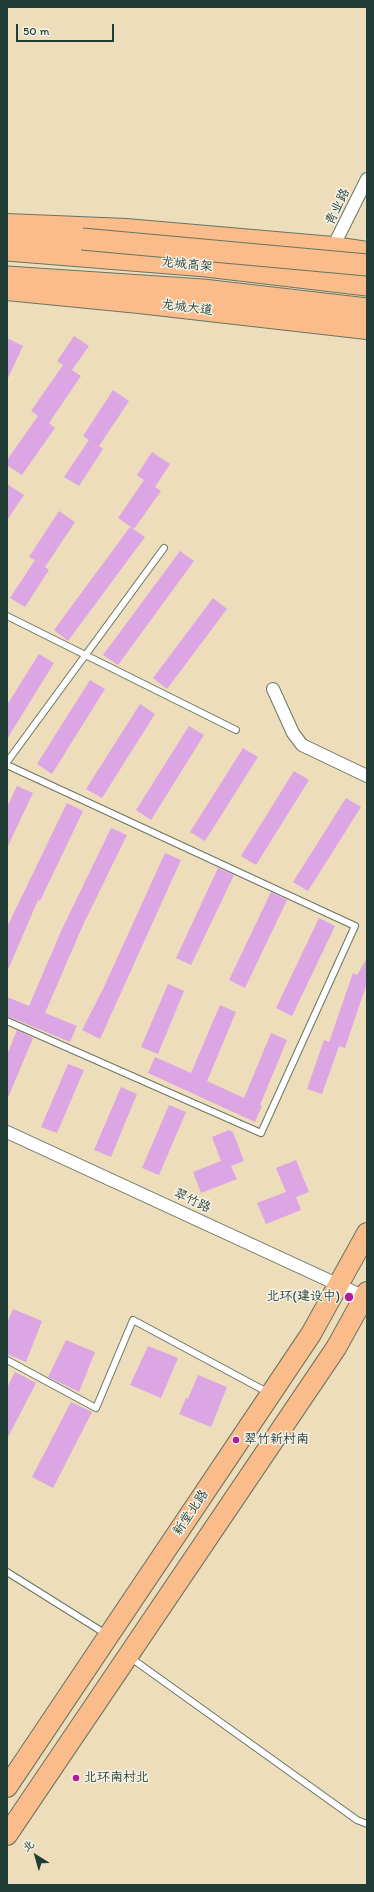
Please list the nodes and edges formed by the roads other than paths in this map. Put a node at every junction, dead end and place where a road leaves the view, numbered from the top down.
1 (367, 179) edge
2 (7, 224) edge
3 (126, 229) junction
4 (7, 235) edge
5 (7, 244) edge
6 (333, 247) junction
7 (7, 250) edge
8 (367, 252) edge
9 (206, 259) junction
10 (367, 264) edge
11 (367, 274) edge
12 (7, 277) edge
13 (367, 285) edge
14 (7, 290) edge
15 (367, 308) edge
16 (367, 329) edge
17 (164, 548) dead end
18 (7, 616) edge
19 (84, 655) junction
20 (273, 689) dead end
21 (236, 730) dead end
22 (7, 762) edge
23 (7, 765) edge
24 (367, 776) edge
25 (7, 1021) edge
26 (7, 1132) edge
27 (367, 1233) edge
28 (338, 1285) junction
29 (366, 1296) edge
30 (7, 1360) edge
31 (271, 1394) junction
32 (7, 1572) edge
33 (108, 1636) junction
34 (128, 1655) junction
35 (7, 1787) edge
36 (367, 1824) edge
37 (7, 1835) edge

1 - 6 street, 青业路
2 - 3 main road
3 - 6 main road
3 - 9 main road
4 - 10 highway, bridge
5 - 9 main road
6 - 8 main road
7 - 13 highway, 龙城高架
9 - 11 main road
12 - 15 highway, 龙城高架
14 - 16 main road, 龙城大道
17 - 19 lane
18 - 19 lane
19 - 21 lane
19 - 22 lane
20 - 24 street
23 - 25 lane
26 - 28 street, 翠竹路
27 - 28 main road, 新堂北路
28 - 29 street, 翠竹路
28 - 31 main road, 新堂北路
29 - 34 main road
30 - 31 lane
31 - 33 main road, 新堂北路
32 - 33 lane
33 - 35 main road, 新堂北路
34 - 36 lane
34 - 37 main road

